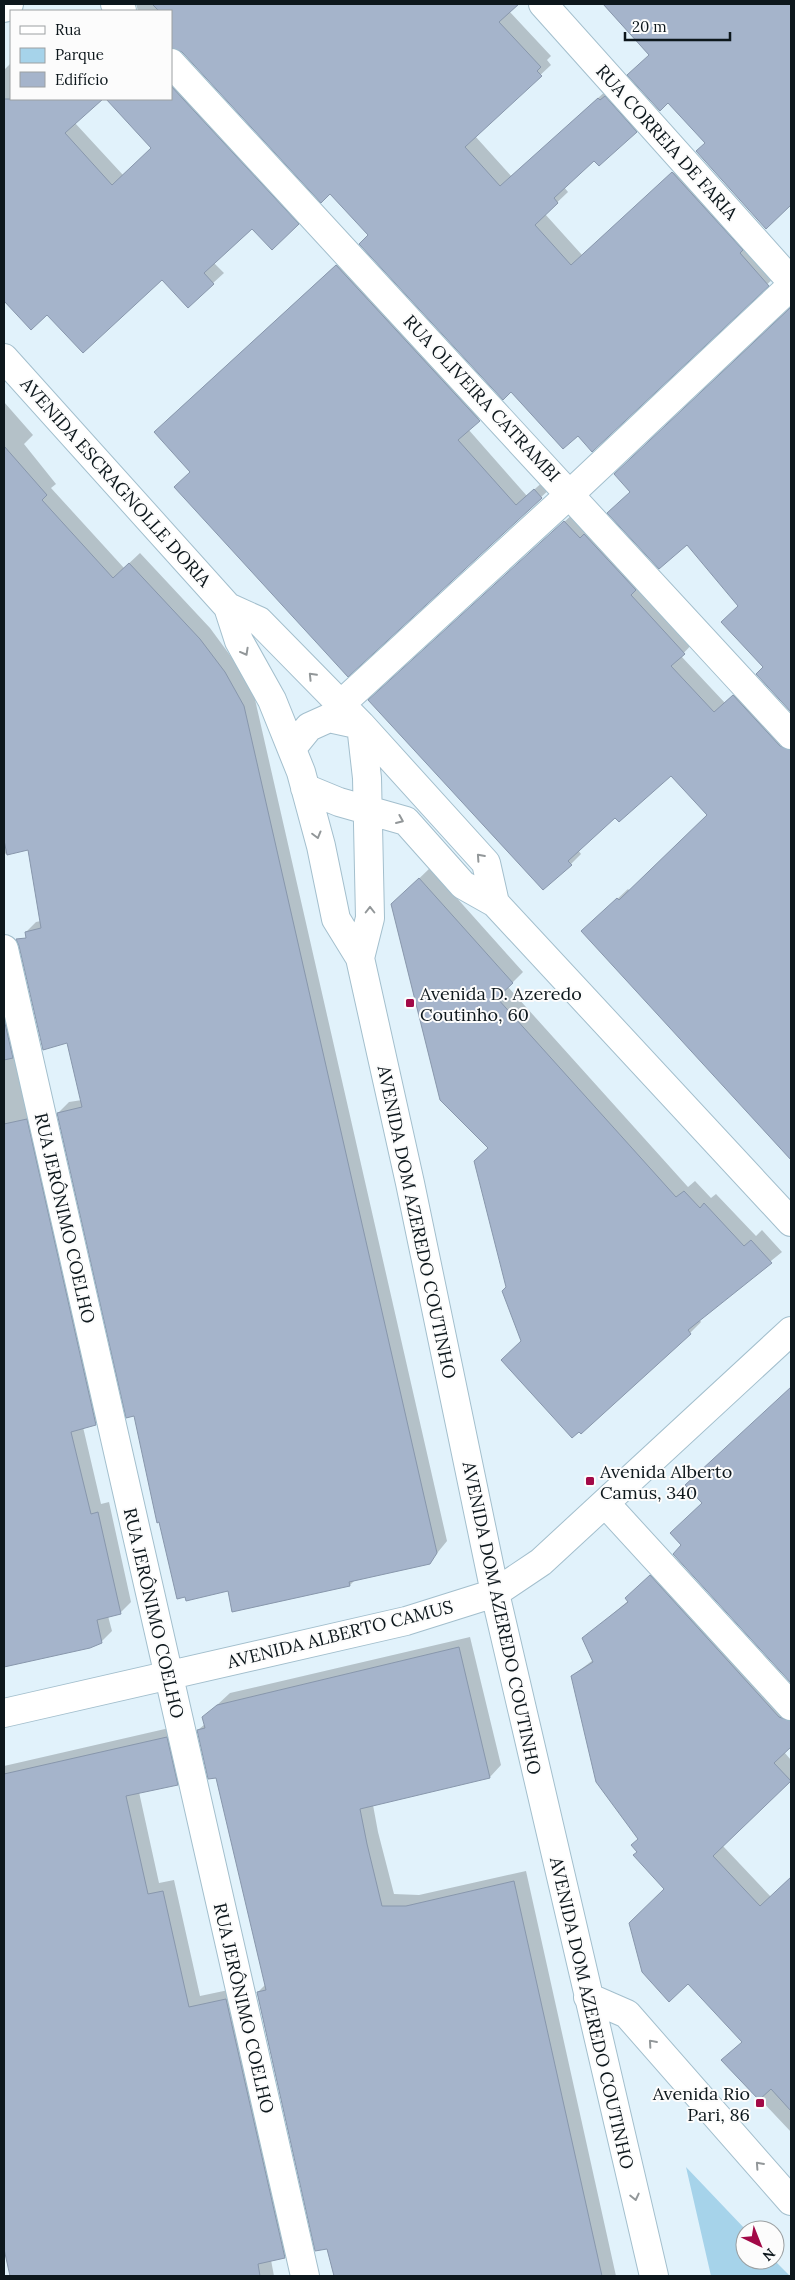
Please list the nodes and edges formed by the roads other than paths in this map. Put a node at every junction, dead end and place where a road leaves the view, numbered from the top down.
1 (9, 4) edge
2 (543, 4) edge
3 (4, 8) edge
4 (172, 64) edge
5 (791, 281) edge
6 (791, 286) edge
7 (4, 358) edge
8 (570, 494) junction
9 (228, 607) junction
10 (341, 704) junction
11 (361, 725) junction
12 (791, 735) edge
13 (292, 748) junction
14 (305, 788) junction
15 (368, 810) junction
16 (495, 902) junction
17 (4, 949) edge
18 (360, 958) junction
19 (7, 977) edge
20 (791, 1222) edge
21 (791, 1331) edge
22 (606, 1503) junction
23 (495, 1593) junction
24 (168, 1676) junction
25 (791, 1706) edge
26 (4, 1713) edge
27 (588, 1997) junction
28 (791, 2201) edge
29 (305, 2276) edge
30 (654, 2276) edge

1 - 3 street
2 - 5 street, RUA CORREIA DE FARIA
4 - 8 street, RUA OLIVEIRA CATRAMBI
6 - 8 street
7 - 9 street, AVENIDA ESCRAGNOLLE DORIA
8 - 10 street
8 - 12 street, RUA OLIVEIRA CATRAMBI
10 -> 9 street, AVENIDA ESCRAGNOLLE DORIA
9 -> 13 street, AVENIDA ESCRAGNOLLE DORIA
10 - 11 street, AVENIDA ESCRAGNOLLE DORIA
11 - 13 street
11 - 15 street
16 -> 11 street, AVENIDA ESCRAGNOLLE DORIA
13 - 14 street, AVENIDA ESCRAGNOLLE DORIA
14 - 15 street, AVENIDA ESCRAGNOLLE DORIA
14 -> 18 street, AVENIDA DOM AZEREDO COUTINHO
15 -> 16 street, AVENIDA ESCRAGNOLLE DORIA
18 -> 15 street, AVENIDA DOM AZEREDO COUTINHO
16 - 20 street, AVENIDA ESCRAGNOLLE DORIA
17 - 19 street, RUA JERÔNIMO COELHO
18 - 23 street, AVENIDA DOM AZEREDO COUTINHO
19 - 24 street, RUA JERÔNIMO COELHO
21 - 22 street, AVENIDA ALBERTO CAMUS
22 - 23 street, AVENIDA ALBERTO CAMUS
22 - 25 street
23 - 24 street, AVENIDA ALBERTO CAMUS
23 - 27 street, AVENIDA DOM AZEREDO COUTINHO
24 - 26 street, AVENIDA ALBERTO CAMUS
24 - 29 street, RUA JERÔNIMO COELHO
28 -> 27 street
27 -> 30 street, AVENIDA DOM AZEREDO COUTINHO

